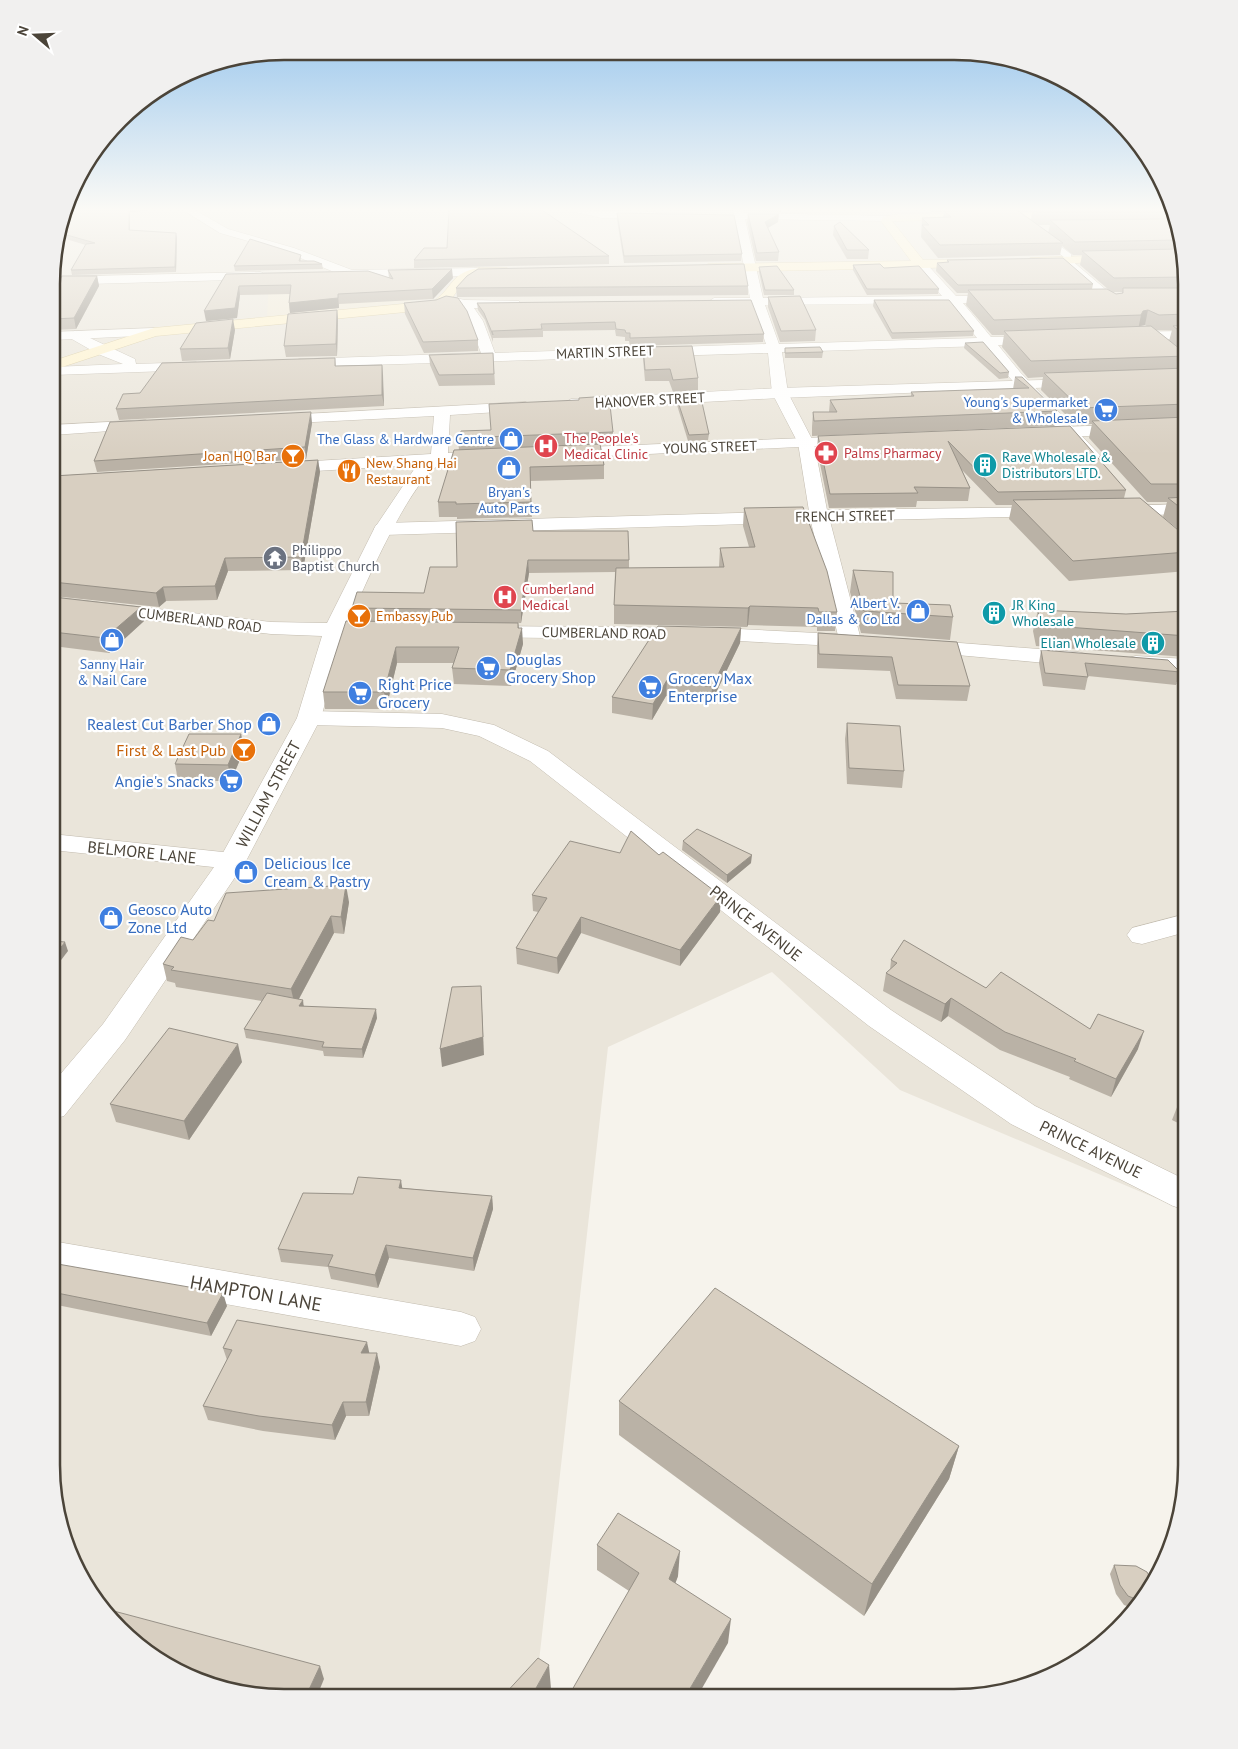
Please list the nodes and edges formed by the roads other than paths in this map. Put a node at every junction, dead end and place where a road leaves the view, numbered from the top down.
1 (451, 292) edge
2 (755, 292) edge
3 (945, 292) edge
4 (1101, 292) edge
5 (1107, 297) junction
6 (1127, 297) edge
7 (1088, 298) edge
8 (1020, 299) edge
9 (445, 300) junction
10 (953, 300) junction
11 (757, 301) junction
12 (701, 302) edge
13 (465, 304) junction
14 (531, 304) edge
15 (154, 332) junction
16 (1150, 335) junction
17 (1178, 335) edge
18 (60, 336) edge
19 (75, 336) junction
20 (1111, 337) edge
21 (1054, 339) edge
22 (986, 342) junction
23 (1164, 347) edge
24 (774, 348) junction
25 (102, 351) junction
26 (489, 356) junction
27 (286, 363) edge
28 (60, 364) edge
29 (209, 366) edge
30 (140, 368) junction
31 (60, 371) edge
32 (1092, 382) edge
33 (1025, 385) junction
34 (780, 393) junction
35 (442, 411) junction
36 (254, 420) edge
37 (158, 424) edge
38 (1178, 427) edge
39 (60, 430) edge
40 (1072, 432) junction
41 (1023, 434) edge
42 (875, 440) edge
43 (806, 443) junction
44 (548, 454) edge
45 (509, 455) edge
46 (440, 458) junction
47 (1104, 468) edge
48 (261, 469) edge
49 (1130, 496) edge
50 (1178, 509) edge
51 (1103, 511) edge
52 (1142, 511) junction
53 (1064, 512) edge
54 (819, 516) junction
55 (383, 529) junction
56 (1164, 530) edge
57 (60, 604) edge
58 (334, 630) junction
59 (403, 631) edge
60 (462, 632) edge
61 (850, 640) junction
62 (1177, 666) edge
63 (309, 718) junction
64 (60, 843) edge
65 (232, 862) junction
66 (1178, 925) edge
67 (1142, 935) dead end
68 (60, 1097) edge
69 (1178, 1192) edge
70 (60, 1258) edge
71 (461, 1329) dead end

1 - 9 main road
2 - 11 street
3 - 10 street
4 - 5 street
5 - 6 street
5 - 7 street
5 - 16 street
8 - 10 street
9 - 13 street
9 - 15 main road
10 - 11 street
10 - 22 street
11 - 12 street
11 - 24 street
13 - 14 street
13 - 26 street
15 - 19 street
15 - 25 main road
16 - 17 street
16 - 20 street
16 - 23 street
18 - 19 street
19 - 25 street
21 - 22 street, MARTIN STREET
22 - 24 street, MARTIN STREET
22 - 33 street
24 - 26 street, MARTIN STREET
24 - 34 street
25 - 28 main road
25 - 30 street
26 - 27 street, MARTIN STREET
29 - 30 street
30 - 31 street
32 - 33 street, HANOVER STREET
33 - 34 street, HANOVER STREET
33 - 40 street
34 - 35 street, HANOVER STREET
34 - 43 street
35 - 36 street, HANOVER STREET
35 - 46 street
37 - 39 street
38 - 40 street
40 - 41 street
40 - 47 street
42 - 43 street, YOUNG STREET
43 - 44 street, YOUNG STREET
43 - 54 street
45 - 46 street
46 - 48 street
46 - 55 street, WILLIAM STREET
49 - 52 street
50 - 52 street
51 - 52 street
52 - 56 street
53 - 54 street, FRENCH STREET
54 - 55 street, FRENCH STREET
54 - 61 street
55 - 58 street, WILLIAM STREET
57 - 58 street, CUMBERLAND ROAD
58 - 59 street, CUMBERLAND ROAD
58 - 63 street, WILLIAM STREET
60 - 61 street, CUMBERLAND ROAD
61 - 62 street, CUMBERLAND ROAD
63 - 65 street, WILLIAM STREET
63 - 69 street, PRINCE AVENUE
64 - 65 street, BELMORE LANE
65 - 68 street, WILLIAM STREET
66 - 67 street
70 - 71 street, HAMPTON LANE

